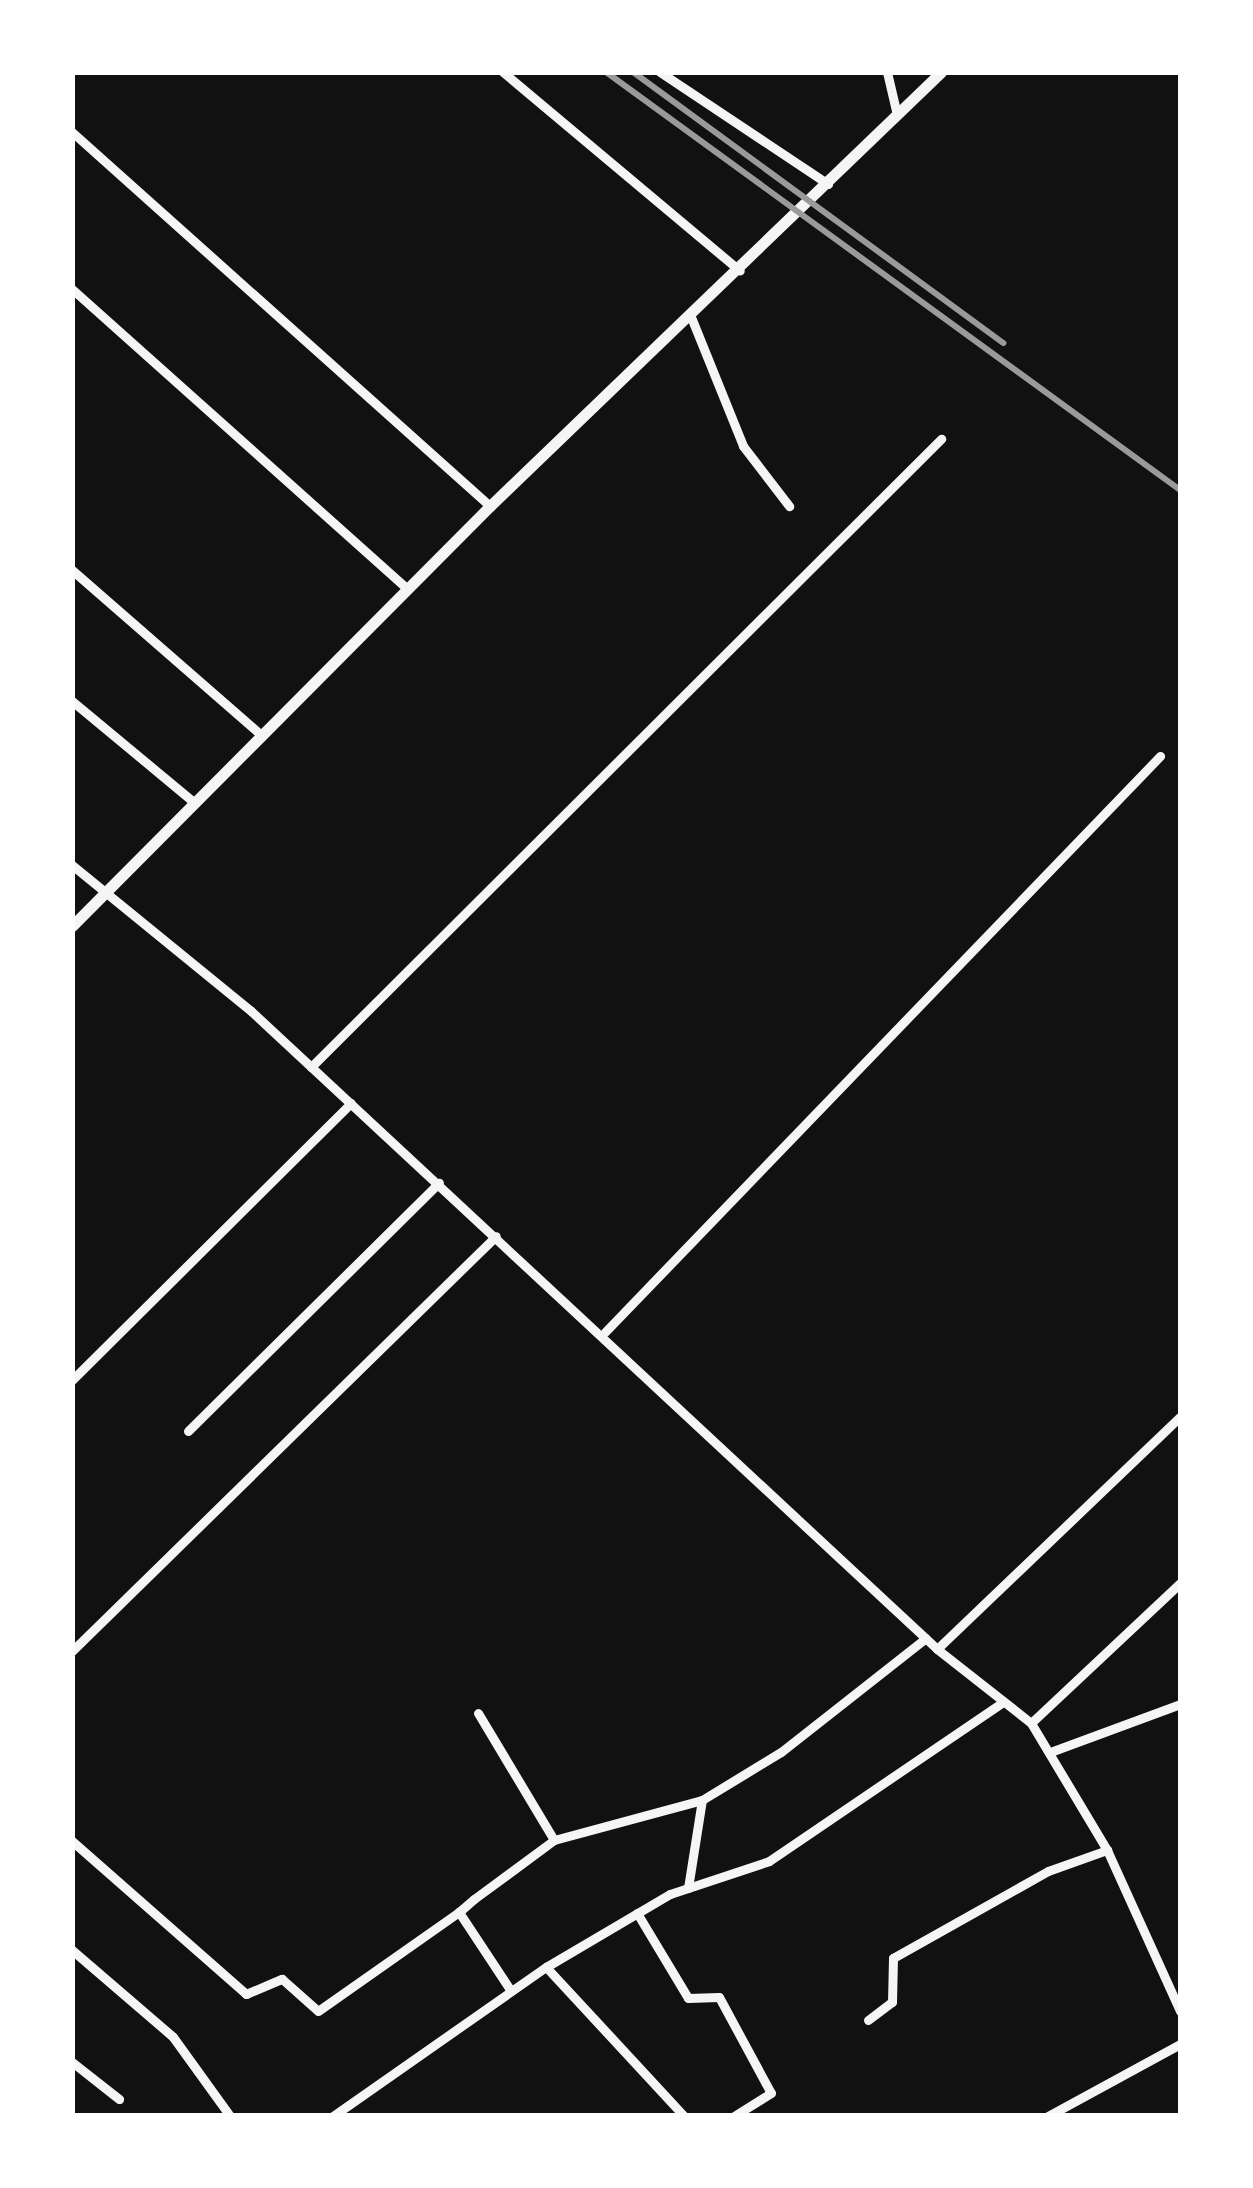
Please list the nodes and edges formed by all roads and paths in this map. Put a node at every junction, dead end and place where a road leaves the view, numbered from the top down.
1 (502, 72) edge
2 (660, 72) edge
3 (888, 72) edge
4 (941, 72) edge
5 (897, 115) junction
6 (72, 132) edge
7 (828, 184) junction
8 (740, 271) junction
9 (72, 289) edge
10 (691, 318) junction
11 (941, 439) dead end
12 (490, 506) junction
13 (790, 506) dead end
14 (72, 570) edge
15 (406, 588) junction
16 (72, 701) edge
17 (262, 736) junction
18 (1160, 756) dead end
19 (196, 802) junction
20 (72, 865) edge
21 (104, 895) junction
22 (72, 926) edge
23 (311, 1066) junction
24 (351, 1103) junction
25 (439, 1184) junction
26 (496, 1236) junction
27 (605, 1332) junction
28 (72, 1380) edge
29 (1180, 1417) edge
30 (188, 1431) dead end
31 (1180, 1583) edge
32 (926, 1638) junction
33 (937, 1649) junction
34 (72, 1651) edge
35 (1003, 1702) junction
36 (1180, 1704) edge
37 (478, 1713) dead end
38 (1031, 1722) junction
39 (1053, 1751) junction
40 (702, 1800) junction
41 (554, 1840) junction
42 (72, 1841) edge
43 (1107, 1850) junction
44 (688, 1888) junction
45 (459, 1912) junction
46 (637, 1914) junction
47 (72, 1950) edge
48 (546, 1967) junction
49 (510, 1990) junction
50 (1180, 2011) edge
51 (868, 2020) dead end
52 (1180, 2044) edge
53 (72, 2062) edge
54 (119, 2100) dead end
55 (230, 2116) edge
56 (334, 2116) edge
57 (684, 2116) edge
58 (734, 2116) edge
59 (1048, 2116) edge

1 - 8 street
2 - 7 street
3 - 5 street
4 - 5 street
5 - 7 street
6 - 12 street
7 - 8 street
8 - 10 street
9 - 15 street
10 - 12 street
10 - 13 street
11 - 23 street
12 - 15 street
14 - 17 street
15 - 17 street
16 - 19 street
17 - 19 street
18 - 27 street
19 - 21 street
20 - 21 street
21 - 22 street
21 - 23 street
23 - 24 street
24 - 25 street
24 - 28 street
25 - 26 street
25 - 30 street
26 - 27 street
26 - 34 street
27 - 32 street
29 - 33 street
31 - 38 street
32 - 33 street
32 - 40 street
33 - 35 street
35 - 38 street
35 - 44 street
36 - 39 street
37 - 41 street
38 - 39 street
39 - 43 street
40 - 41 street
40 - 44 street
41 - 45 street
42 - 45 street
43 - 50 street
43 - 51 street
44 - 46 street
45 - 49 street
46 - 48 street
46 - 58 street
47 - 55 street
48 - 49 street
48 - 57 street
49 - 56 street
52 - 59 street
53 - 54 street

